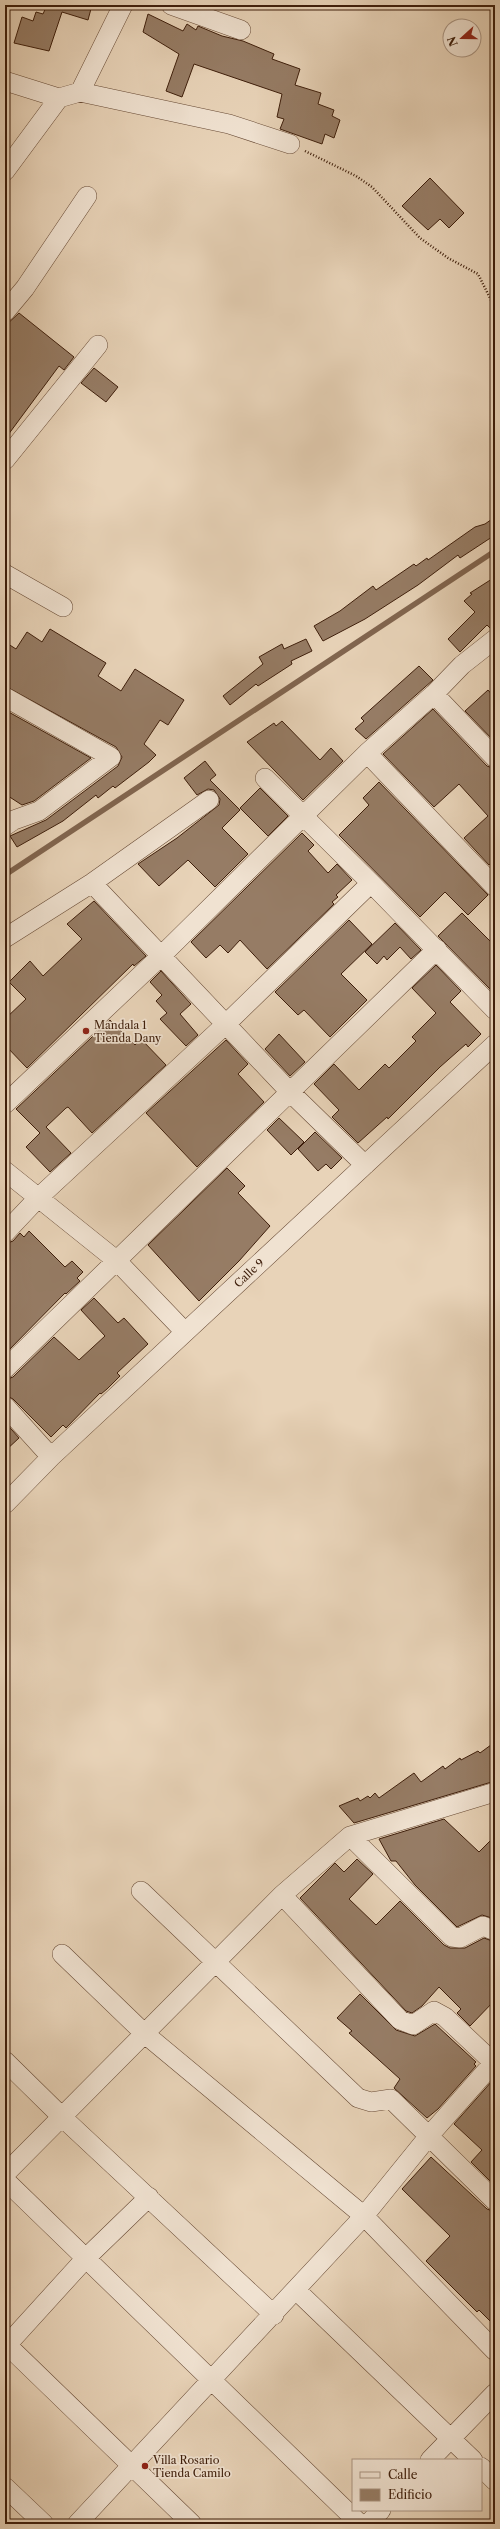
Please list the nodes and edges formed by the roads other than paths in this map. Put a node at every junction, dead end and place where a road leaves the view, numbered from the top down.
1 (123, 5) edge
2 (171, 5) edge
3 (240, 30) dead end
4 (5, 81) edge
5 (80, 92) junction
6 (59, 98) junction
7 (290, 144) road end
8 (5, 171) edge
9 (87, 196) dead end
10 (5, 312) edge
11 (98, 344) dead end
12 (5, 460) edge
13 (5, 574) edge
14 (63, 607) dead end
15 (495, 639) edge
16 (434, 694) junction
17 (5, 698) edge
18 (367, 753) junction
19 (495, 758) edge
20 (265, 778) dead end
21 (209, 800) dead end
22 (303, 817) junction
23 (8, 820) edge
24 (92, 882) junction
25 (372, 883) junction
26 (495, 887) edge
27 (5, 938) edge
28 (437, 949) junction
29 (161, 956) junction
30 (495, 1010) edge
31 (226, 1024) junction
32 (495, 1044) edge
33 (290, 1092) junction
34 (5, 1104) edge
35 (365, 1165) junction
36 (5, 1171) edge
37 (38, 1198) junction
38 (5, 1233) edge
39 (116, 1260) junction
40 (185, 1332) junction
41 (5, 1369) edge
42 (5, 1406) edge
43 (51, 1456) junction
44 (5, 1504) edge
45 (495, 1792) edge
46 (350, 1836) junction
47 (141, 1891) dead end
48 (282, 1895) junction
49 (495, 1931) edge
50 (62, 1954) dead end
51 (215, 1963) junction
52 (145, 2034) junction
53 (5, 2061) edge
54 (494, 2063) edge
55 (62, 2117) junction
56 (428, 2137) junction
57 (5, 2174) edge
58 (5, 2180) edge
59 (149, 2197) junction
60 (495, 2201) edge
61 (364, 2216) junction
62 (86, 2258) junction
63 (296, 2290) junction
64 (274, 2315) junction
65 (6, 2345) edge
66 (495, 2351) edge
67 (211, 2380) junction
68 (495, 2393) edge
69 (451, 2438) junction
70 (431, 2459) edge
71 (472, 2459) edge
72 (131, 2467) junction
73 (482, 2468) edge
74 (495, 2481) edge
75 (5, 2487) edge
76 (380, 2511) edge
77 (44, 2524) edge
78 (77, 2524) edge
79 (192, 2524) edge
80 (360, 2524) edge
81 (368, 2524) edge

1 - 5 street
2 - 3 street
4 - 6 street
5 - 6 street
5 - 7 street
6 - 8 street
9 - 10 street
11 - 12 street
13 - 14 street
15 - 16 street
16 - 18 street
16 - 19 street
17 - 23 street
18 - 22 street
18 - 26 street
20 - 22 street
21 - 24 street
22 - 25 street
22 - 29 street
24 - 27 street
24 - 29 street
25 - 28 street
25 - 31 street
28 - 30 street
28 - 33 street
29 - 31 street
29 - 34 street
31 - 33 street
31 - 37 street
32 - 35 street, Calle 9
33 - 35 street
33 - 39 street
35 - 40 street, Calle 9
36 - 37 street
37 - 38 street
37 - 39 street
39 - 40 street
39 - 41 street
40 - 43 street, Calle 9
42 - 43 street
43 - 44 street, Calle 9
45 - 46 street
46 - 48 street
46 - 49 street
47 - 51 street
48 - 51 street
48 - 54 street
50 - 52 street
51 - 52 street
51 - 56 street
52 - 55 street
52 - 61 street
53 - 55 street
54 - 56 street
55 - 57 street
55 - 59 street
56 - 60 street
56 - 61 street
58 - 62 street
59 - 62 street
59 - 64 street
61 - 63 street
61 - 66 street
62 - 65 street
62 - 67 street
63 - 64 street
63 - 69 street
64 - 67 street
65 - 72 street
67 - 72 street
67 - 80 street
68 - 69 street
69 - 70 street
69 - 71 street
72 - 78 street
72 - 79 street
73 - 74 street
75 - 77 street
76 - 81 street

